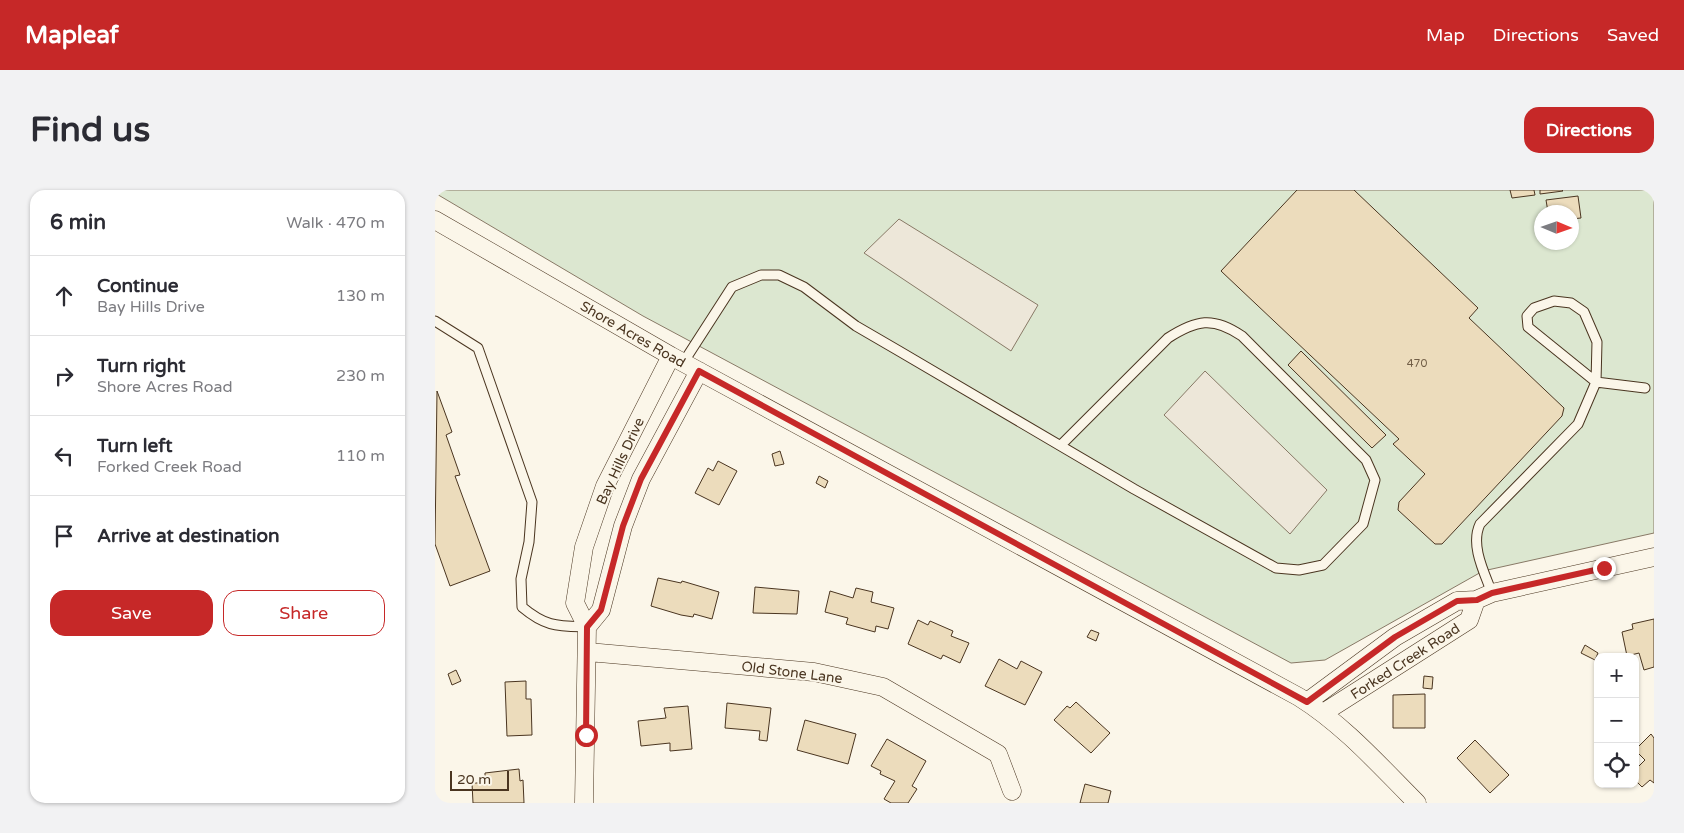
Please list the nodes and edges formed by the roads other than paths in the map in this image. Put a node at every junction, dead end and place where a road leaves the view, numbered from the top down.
1 (435, 220) edge
2 (435, 321) edge
3 (677, 360) junction
4 (699, 371) junction
5 (1596, 382) junction
6 (1645, 388) dead end
7 (1061, 445) junction
8 (1654, 557) edge
9 (1484, 596) junction
10 (587, 627) junction
11 (588, 652) junction
12 (1307, 702) junction
13 (1323, 713) junction
14 (1012, 791) dead end
15 (584, 803) edge
16 (1417, 803) edge

1 - 3 street, Shore Acres Road
2 - 10 lane
3 - 4 street, Shore Acres Road
3 - 7 lane
3 - 10 street, Bay Hills Drive
4 - 10 street, Bay Hills Drive
4 - 12 street, Shore Acres Road
5 - 5 lane
5 - 6 lane
5 - 9 lane
7 - 7 lane
8 - 9 street, Forked Creek Road
9 - 12 street, Forked Creek Road
9 - 13 street, Forked Creek Road
10 - 11 street, Bay Hills Drive
11 - 14 street, Old Stone Lane
11 - 15 street, Bay Hills Drive
12 - 13 street, Shore Acres Road
13 - 16 street, Shore Acres Road

